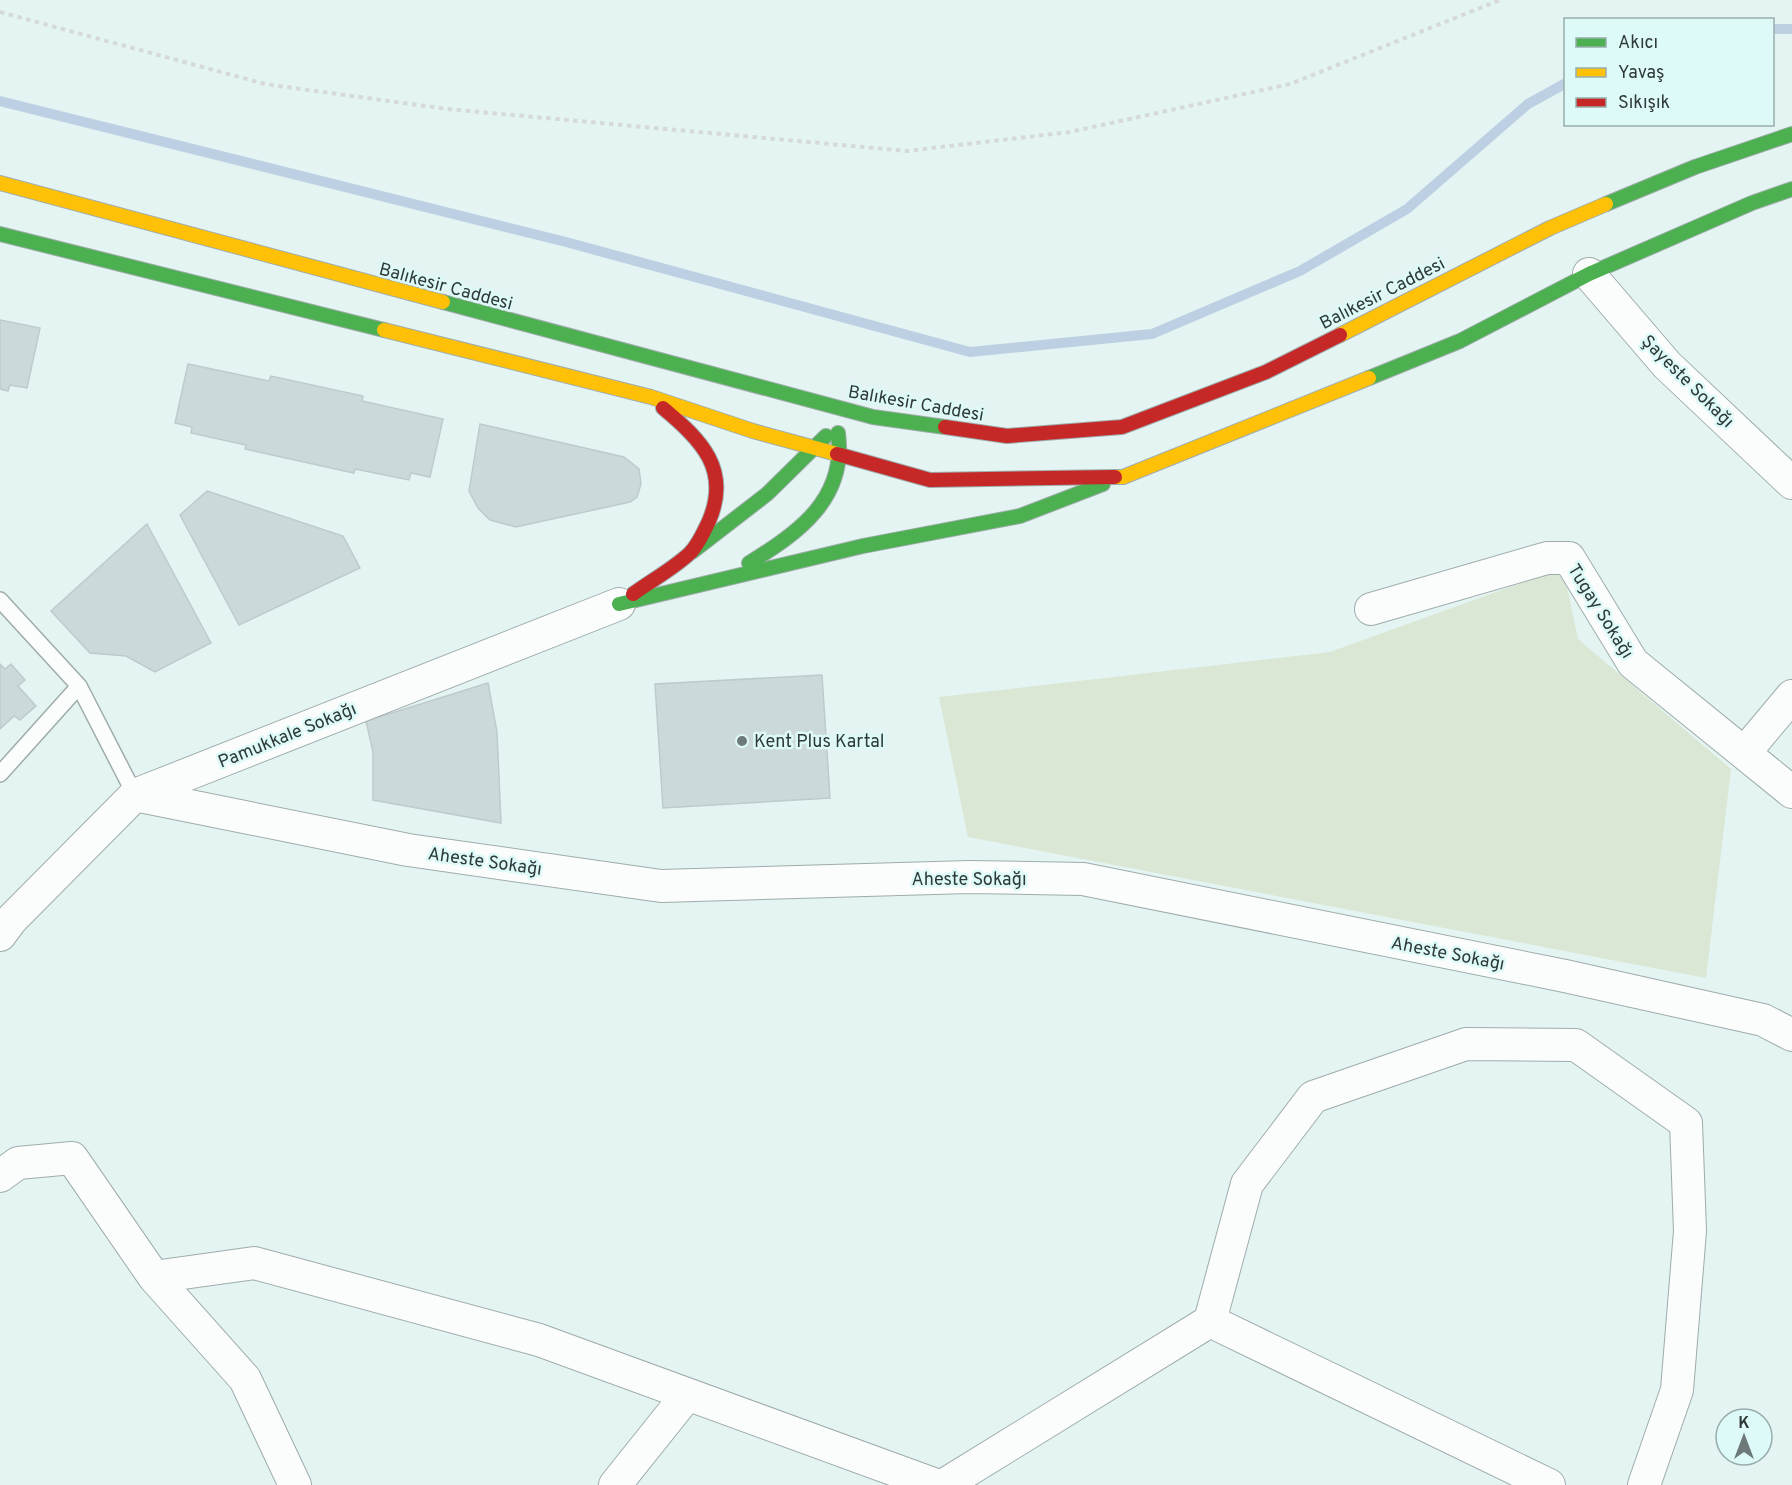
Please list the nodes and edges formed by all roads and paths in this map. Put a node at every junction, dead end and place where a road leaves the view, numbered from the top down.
1 (1500, 0) edge
2 (0, 12) edge
3 (1792, 134) edge
4 (0, 183) edge
5 (1792, 189) edge
6 (0, 234) edge
7 (1589, 274) junction
8 (651, 397) junction
9 (813, 402) junction
10 (1122, 427) junction
11 (844, 429) junction
12 (810, 447) junction
13 (1005, 451) dead end
14 (841, 455) junction
15 (1123, 477) junction
16 (1792, 483) edge
17 (692, 552) junction
18 (722, 579) junction
19 (0, 600) edge
20 (619, 604) junction
21 (1371, 609) dead end
22 (79, 686) junction
23 (1792, 696) edge
24 (1745, 752) junction
25 (0, 774) edge
26 (1792, 792) edge
27 (135, 795) junction
28 (0, 934) edge
29 (1792, 1035) edge
30 (0, 1176) edge
31 (154, 1277) junction
32 (1210, 1321) junction
33 (687, 1395) junction
34 (295, 1485) edge
35 (615, 1485) edge
36 (936, 1485) edge
37 (944, 1485) edge
38 (1549, 1485) edge
39 (1644, 1485) edge

1 - 2 path
3 - 10 main road, Balıkesir Caddesi
4 - 9 main road, Balıkesir Caddesi
5 - 7 main road
6 - 8 main road
7 - 15 main road
7 - 16 street, Şayeste Sokağı
8 - 12 main road
8 - 17 main road
9 - 10 main road, Balıkesir Caddesi
9 - 11 main road
10 - 13 main road
11 - 12 main road
11 - 14 main road
12 - 14 main road
12 - 17 main road
14 - 15 main road
14 - 18 main road
15 - 18 main road
17 - 20 main road
18 - 20 main road
19 - 22 lane
20 - 27 street, Pamukkale Sokağı
21 - 24 street, Tugay Sokağı
22 - 25 lane
22 - 27 lane
23 - 24 street
24 - 26 street, Tugay Sokağı
27 - 28 street, Pamukkale Sokağı
27 - 29 street, Aheste Sokağı
30 - 31 street
31 - 33 street
31 - 34 street
32 - 37 street
32 - 38 street
32 - 39 street
33 - 35 street
33 - 36 street

